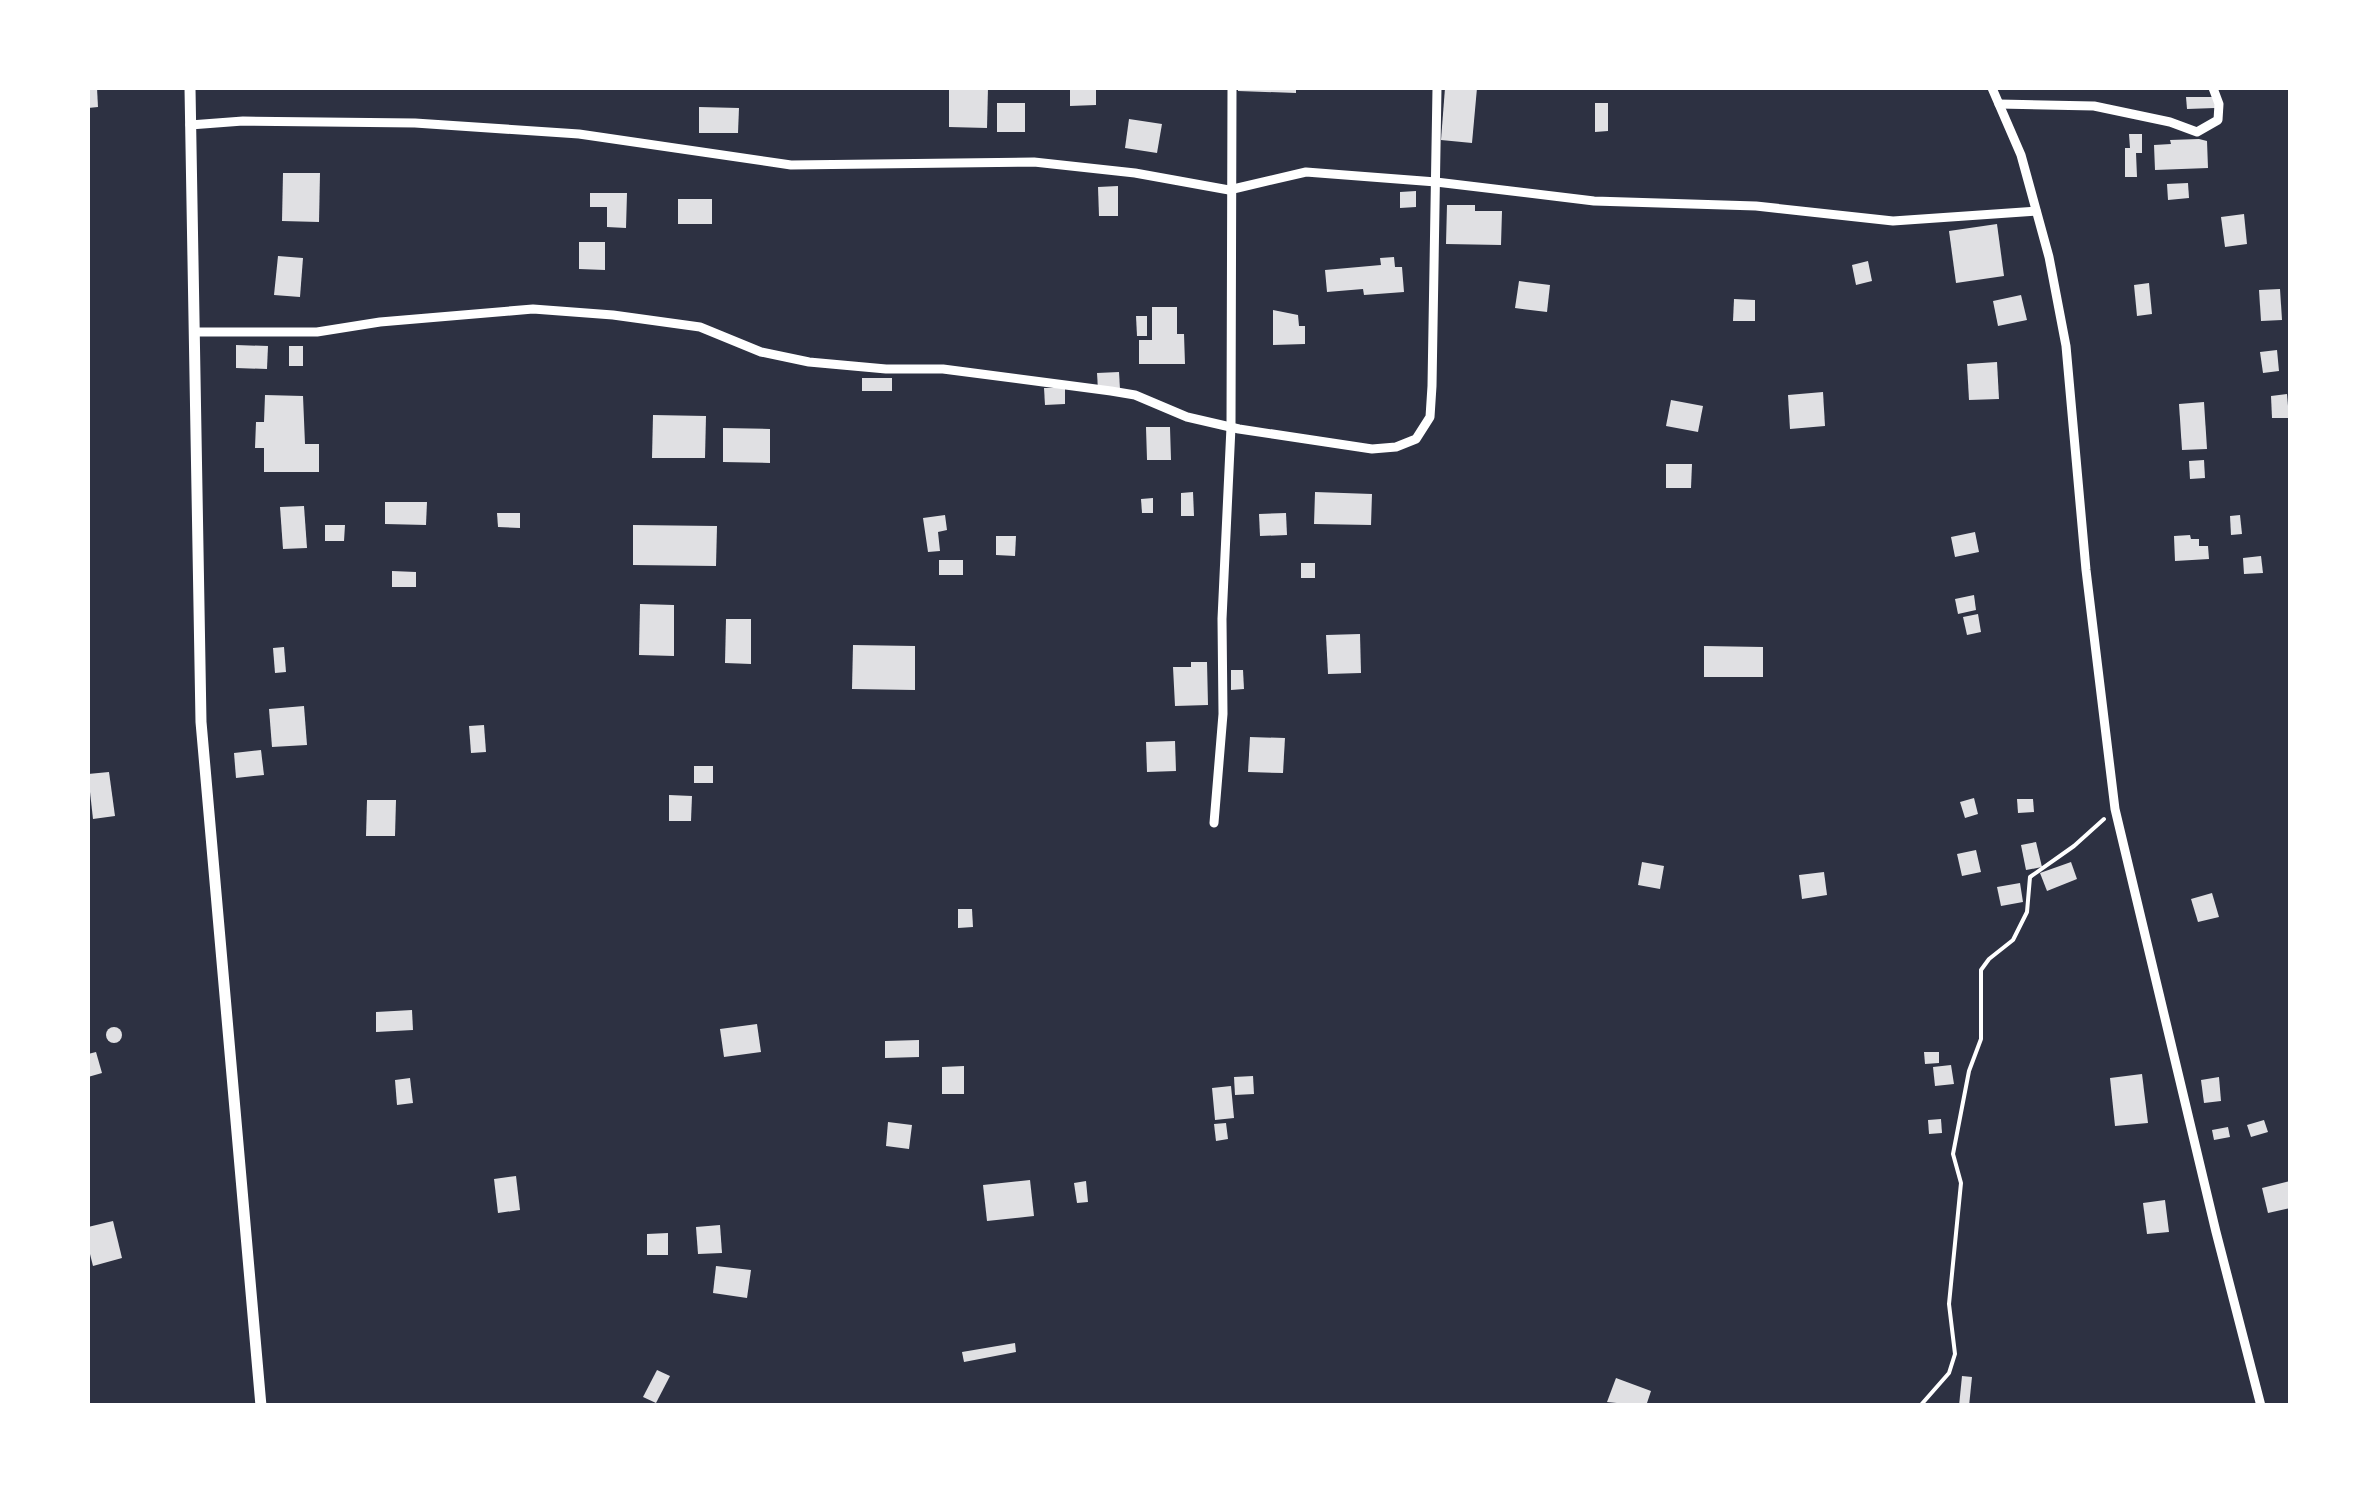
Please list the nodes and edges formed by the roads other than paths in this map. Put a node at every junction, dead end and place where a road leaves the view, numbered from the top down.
1 (190, 88) edge
2 (1232, 88) edge
3 (1437, 88) edge
4 (1992, 88) edge
5 (2213, 88) edge
6 (1999, 104) junction
7 (190, 125) junction
8 (1436, 182) junction
9 (1229, 190) junction
10 (2036, 210) junction
11 (194, 332) junction
12 (1230, 427) junction
13 (1214, 824) dead end
14 (260, 1406) edge
15 (2261, 1406) edge

1 - 7 street
2 - 9 street
3 - 8 street
4 - 6 street
5 - 6 street
6 - 10 street
7 - 9 street
7 - 11 street
8 - 9 street
8 - 10 street
8 - 12 street
9 - 12 street
10 - 15 street
11 - 12 street
11 - 14 street
12 - 13 street

